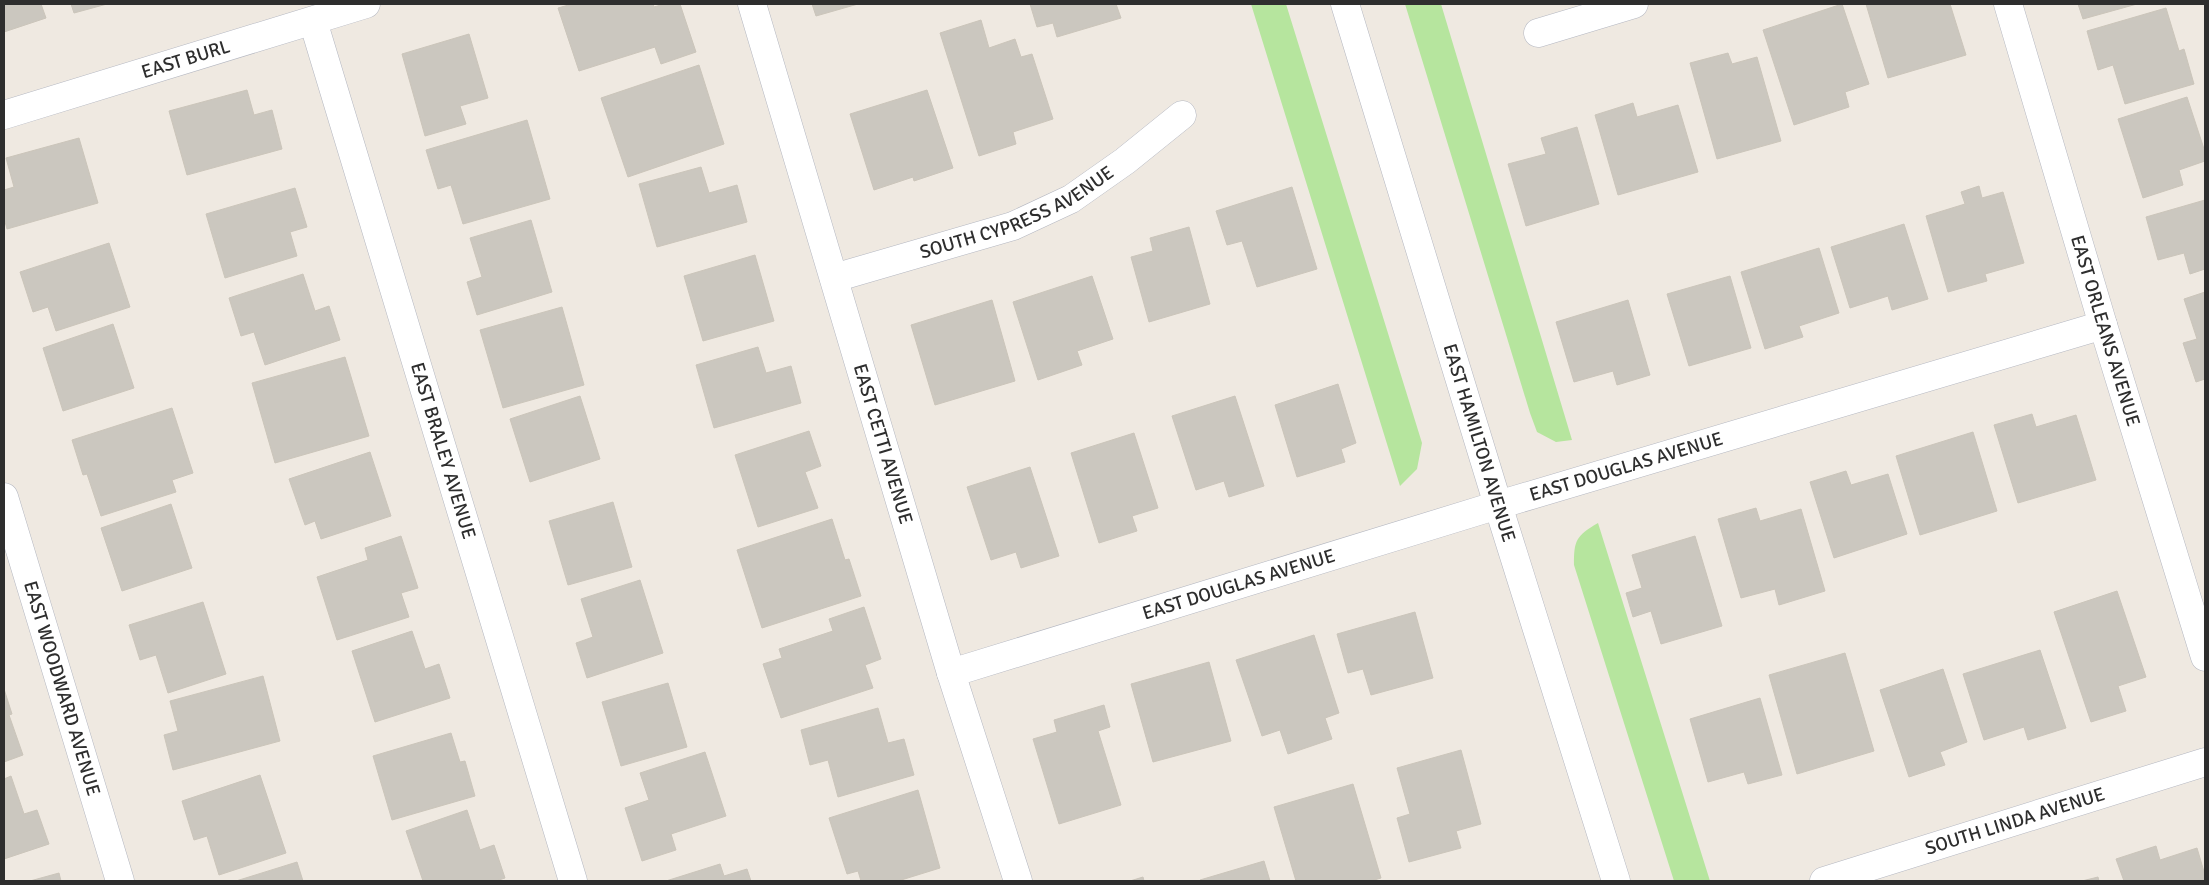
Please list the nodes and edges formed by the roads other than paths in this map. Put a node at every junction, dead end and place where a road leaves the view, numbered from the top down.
1 (366, 4) edge
2 (752, 4) edge
3 (1345, 4) edge
4 (1634, 4) edge
5 (2008, 4) edge
6 (313, 21) junction
7 (1538, 33) dead end
8 (4, 114) edge
9 (1182, 115) dead end
10 (834, 278) junction
11 (2103, 326) junction
12 (4, 497) edge
13 (1498, 505) junction
14 (2205, 657) edge
15 (951, 673) junction
16 (2205, 762) edge
17 (120, 881) edge
18 (573, 881) edge
19 (1018, 881) edge
20 (1616, 881) edge
21 (1824, 881) edge

1 - 6 street, EAST BURL
2 - 10 street, EAST CETTI AVENUE
3 - 13 street, EAST HAMILTON AVENUE
4 - 7 street
5 - 11 street, EAST ORLEANS AVENUE
6 - 8 street, EAST BURL
6 - 18 street, EAST BRALEY AVENUE
9 - 10 street, SOUTH CYPRESS AVENUE
10 - 15 street, EAST CETTI AVENUE
11 - 13 street, EAST DOUGLAS AVENUE
11 - 14 street, EAST ORLEANS AVENUE
12 - 17 street, EAST WOODWARD AVENUE
13 - 15 street, EAST DOUGLAS AVENUE
13 - 20 street, EAST HAMILTON AVENUE
15 - 19 street, EAST CETTI AVENUE
16 - 21 street, SOUTH LINDA AVENUE

